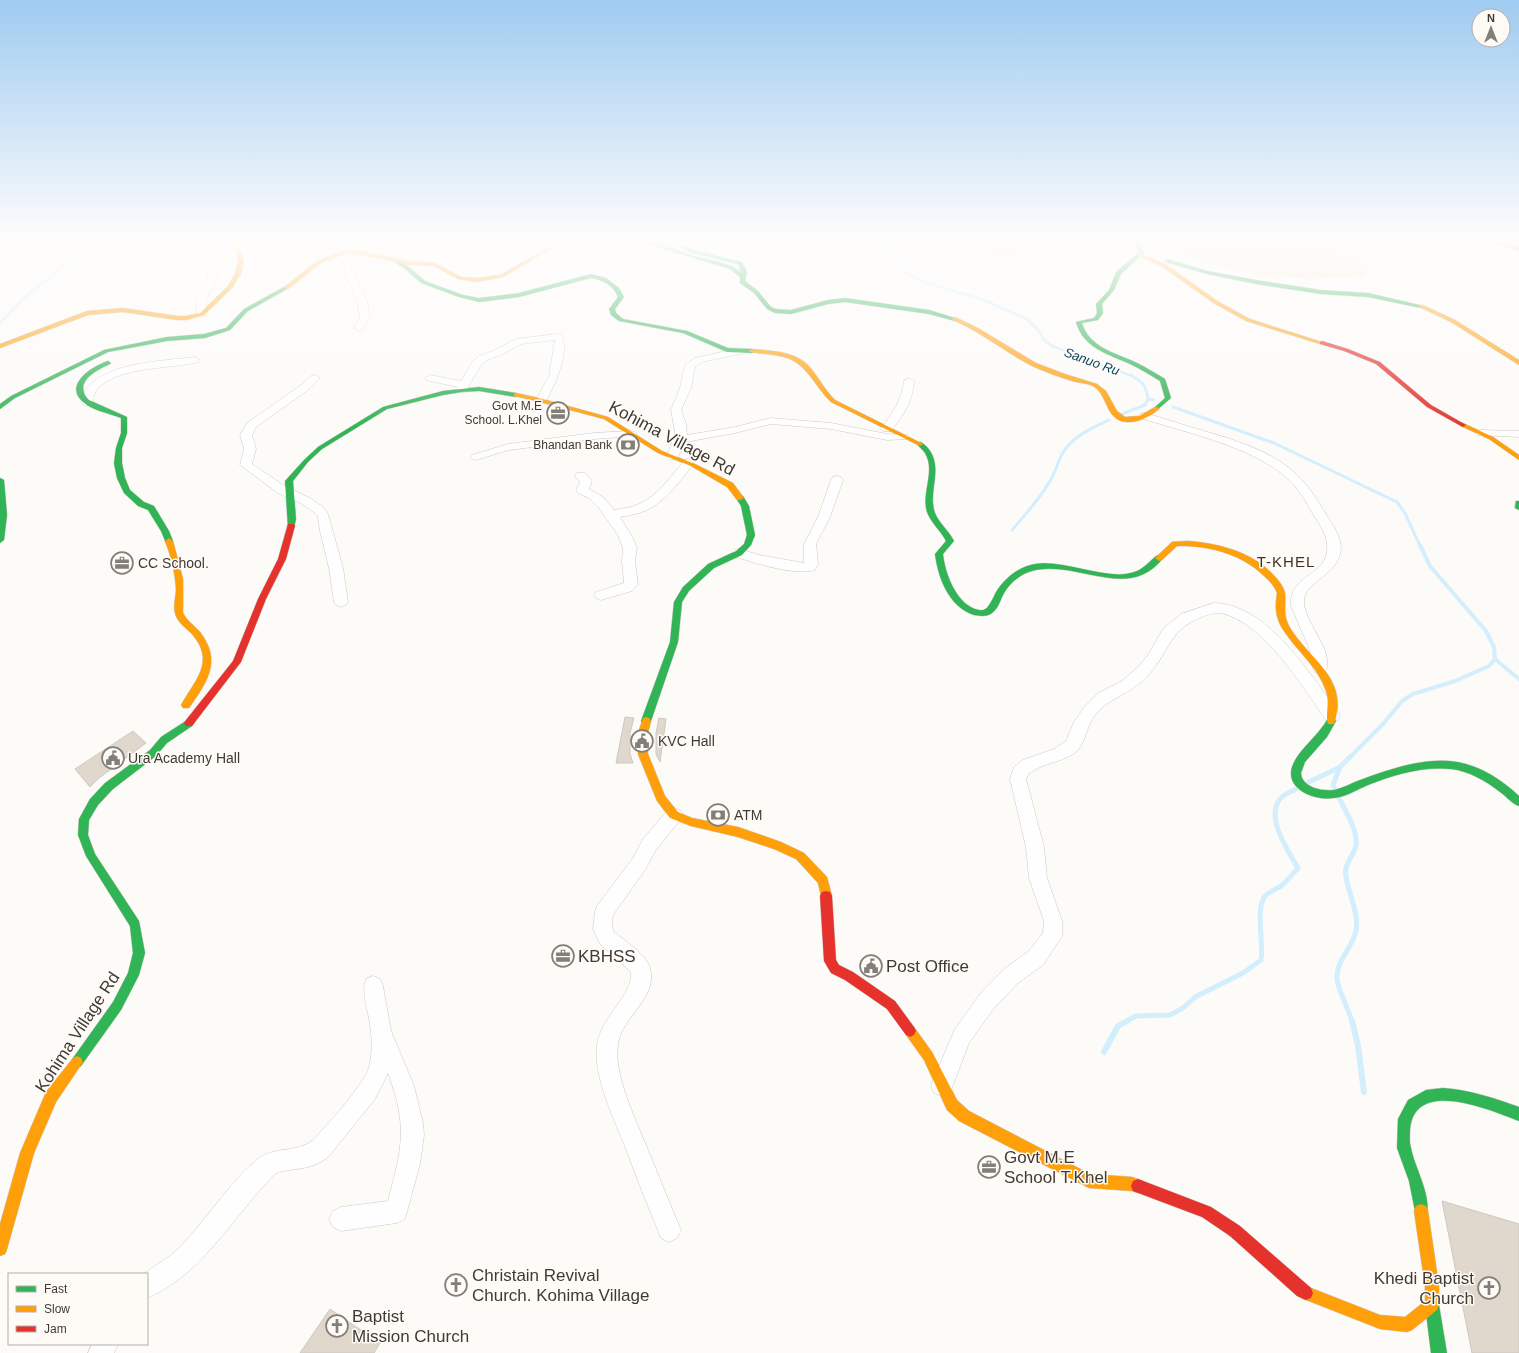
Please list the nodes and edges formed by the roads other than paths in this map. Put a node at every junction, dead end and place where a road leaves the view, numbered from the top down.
1 (201, 304) edge
2 (213, 304) edge
3 (257, 304) edge
4 (363, 304) edge
5 (616, 304) edge
6 (765, 304) edge
7 (823, 304) edge
8 (877, 304) edge
9 (1100, 304) edge
10 (1220, 304) edge
11 (1414, 304) edge
12 (202, 314) junction
13 (359, 328) dead end
14 (216, 334) junction
15 (0, 346) edge
16 (741, 351) junction
17 (195, 360) dead end
18 (1519, 363) edge
19 (315, 378) dead end
20 (430, 378) dead end
21 (909, 381) dead end
22 (462, 388) junction
23 (541, 400) junction
24 (87, 403) junction
25 (0, 407) edge
26 (1144, 416) junction
27 (887, 429) junction
28 (631, 434) junction
29 (1481, 434) junction
30 (1519, 434) edge
31 (904, 437) junction
32 (680, 439) junction
33 (1498, 444) junction
34 (476, 457) dead end
35 (673, 457) junction
36 (1519, 458) edge
37 (688, 463) junction
38 (1510, 463) dead end
39 (581, 476) dead end
40 (0, 480) edge
41 (837, 480) dead end
42 (289, 493) junction
43 (1519, 503) edge
44 (1519, 508) edge
45 (611, 514) junction
46 (0, 540) edge
47 (739, 553) junction
48 (600, 596) dead end
49 (341, 602) dead end
50 (1320, 671) junction
51 (1332, 716) junction
52 (164, 740) junction
53 (1519, 802) edge
54 (674, 815) junction
55 (373, 986) dead end
56 (381, 1032) junction
57 (942, 1085) junction
58 (1519, 1114) edge
59 (341, 1219) dead end
60 (669, 1230) dead end
61 (0, 1249) edge
62 (148, 1285) edge
63 (1432, 1305) junction
64 (1439, 1353) edge

1 - 12 street
2 - 12 main road
3 - 14 main road
4 - 13 street
5 - 16 main road
6 - 7 main road
8 - 26 main road
9 - 26 main road
10 - 29 main road
11 - 18 main road
12 - 15 main road
14 - 24 main road
14 - 25 main road
16 - 27 main road
16 - 32 street
17 - 24 street
19 - 42 street
20 - 22 street
21 - 27 street
22 - 23 main road, Kohima Village Rd
22 - 23 street
22 - 42 main road, Kohima Village Rd
23 - 28 main road, Kohima Village Rd
24 - 52 main road
26 - 50 street
27 - 31 main road
28 - 34 street
28 - 35 main road, Kohima Village Rd
29 - 30 street
29 - 33 main road
31 - 32 street
31 - 50 main road
32 - 35 street
33 - 36 main road
33 - 38 main road
35 - 37 main road, Kohima Village Rd
37 - 45 street
37 - 47 main road, Kohima Village Rd
39 - 45 street
40 - 46 main road
41 - 47 street
42 - 49 street
42 - 52 main road, Kohima Village Rd
43 - 44 main road
45 - 48 street
47 - 54 main road
50 - 51 main road
51 - 53 main road
51 - 57 street
52 - 61 main road, Kohima Village Rd
54 - 57 main road
54 - 60 street
55 - 56 street
56 - 59 street
56 - 62 street
57 - 63 main road
58 - 63 main road
63 - 64 main road

